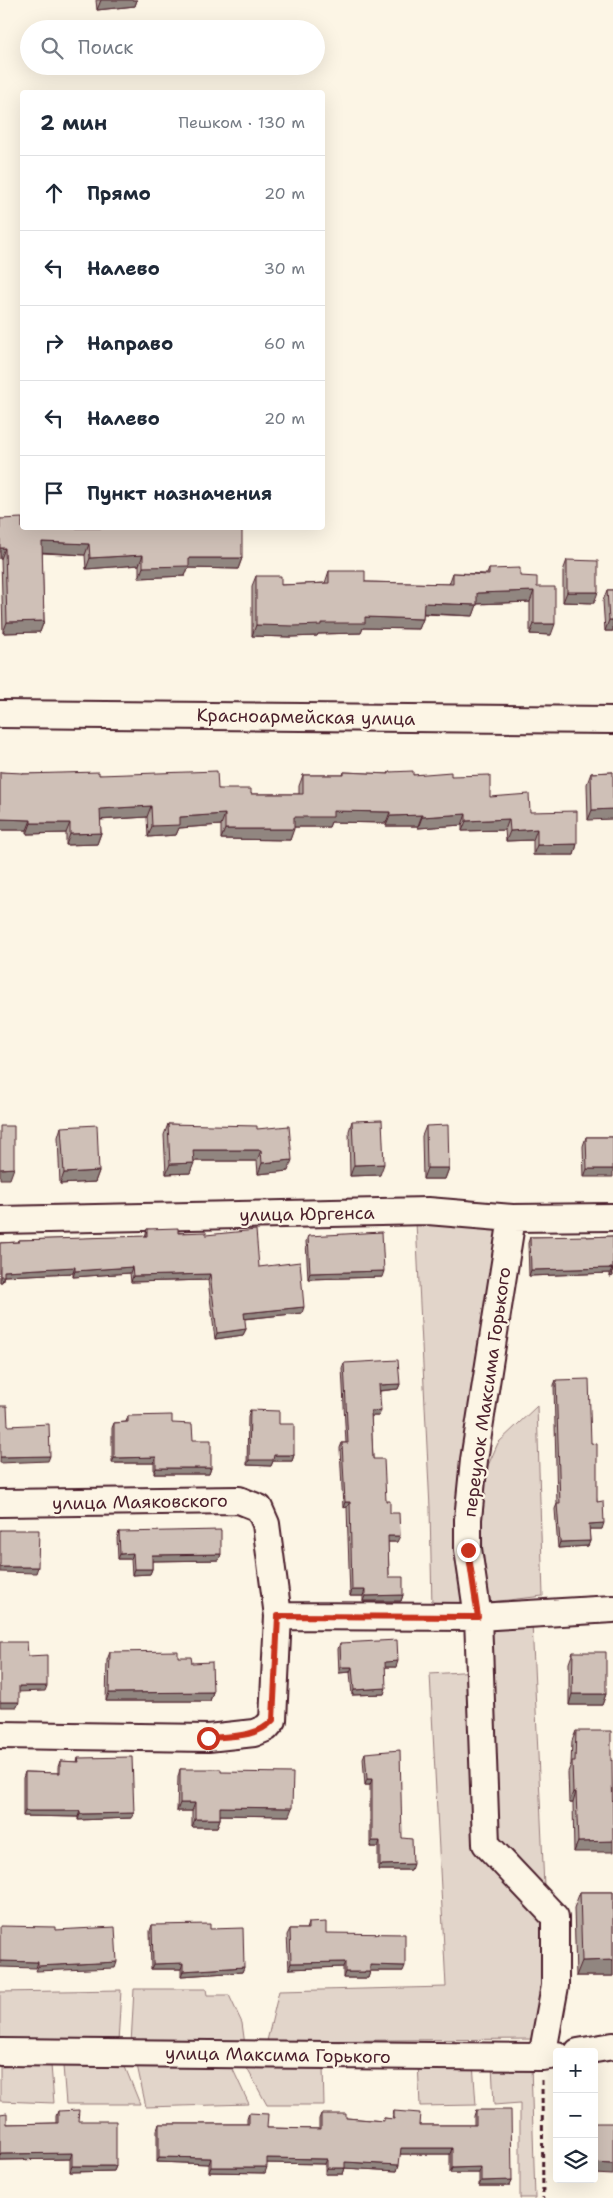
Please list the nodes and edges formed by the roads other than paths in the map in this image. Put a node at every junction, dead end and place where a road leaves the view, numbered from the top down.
1 (0, 714) edge
2 (613, 720) edge
3 (613, 1217) edge
4 (512, 1218) junction
5 (0, 1220) edge
6 (0, 1504) edge
7 (613, 1609) edge
8 (278, 1616) junction
9 (478, 1617) junction
10 (0, 1735) edge
11 (613, 2046) edge
12 (598, 2049) edge
13 (0, 2052) edge
14 (549, 2056) edge

1 - 2 street, Красноармейская улица
3 - 4 street, улица Юргенса
4 - 5 street, улица Юргенса
4 - 9 street, переулок Максима Горького
6 - 8 street, улица Маяковского
7 - 9 street
8 - 9 street
8 - 10 street, улица Маяковского
9 - 14 street, переулок Максима Горького
11 - 12 street
13 - 14 street, улица Максима Горького

